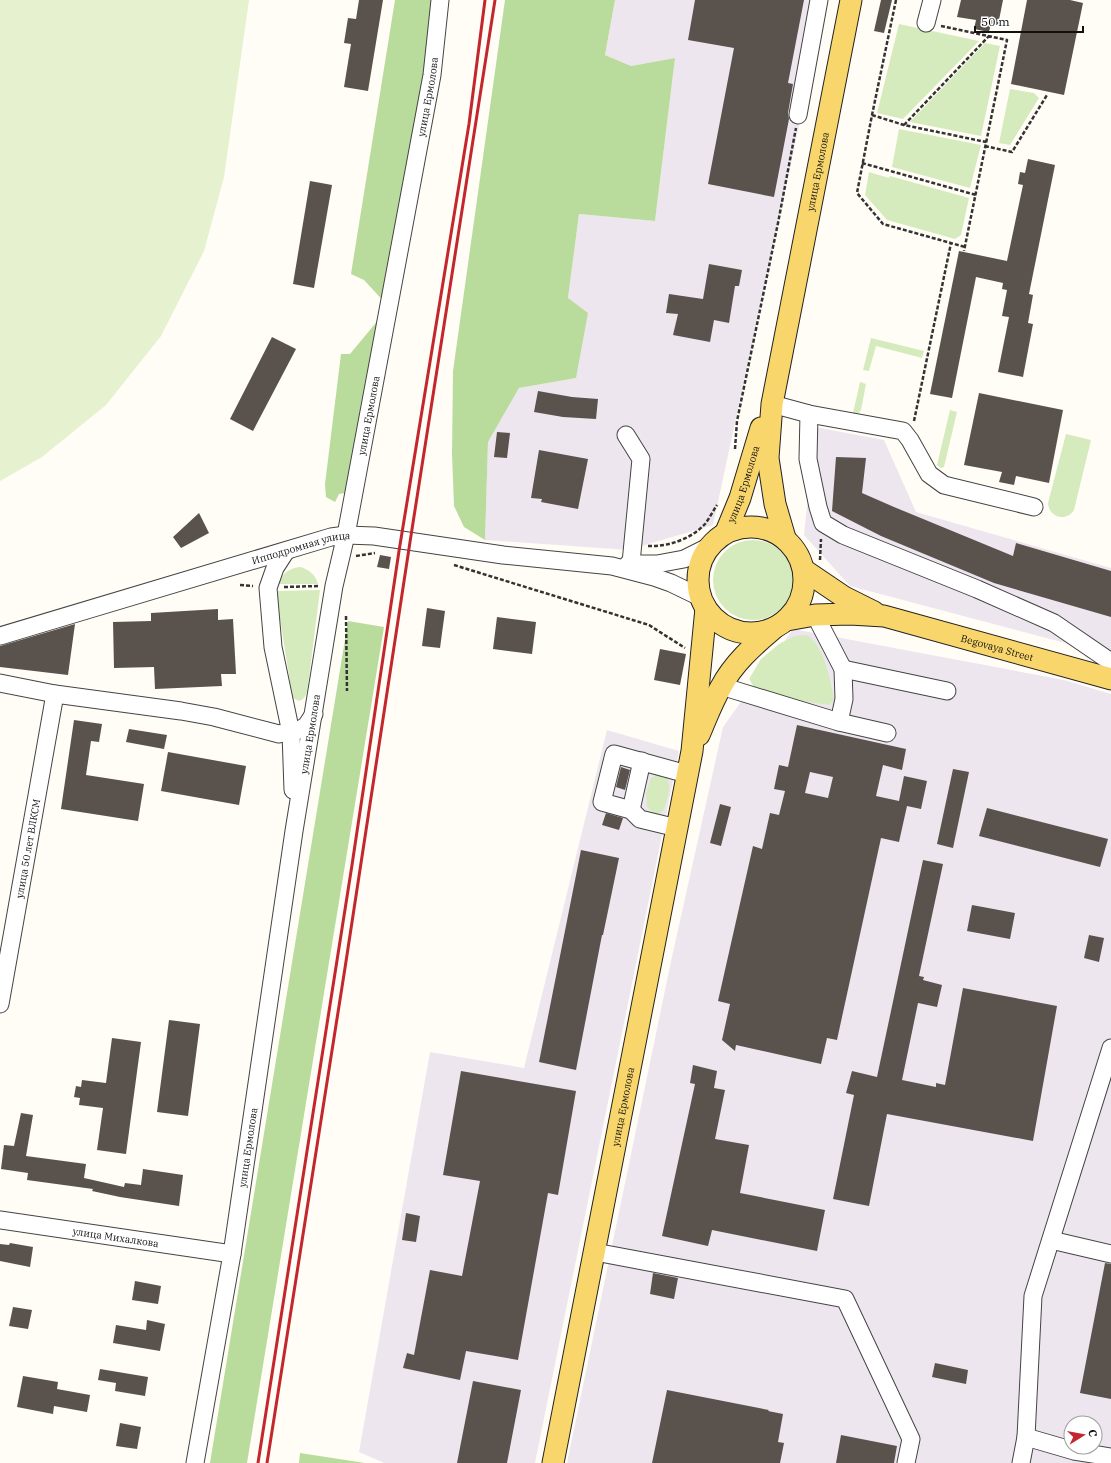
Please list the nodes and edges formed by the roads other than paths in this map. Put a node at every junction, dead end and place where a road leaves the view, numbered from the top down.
1 (440, 0) edge
2 (819, 0) edge
3 (851, 0) edge
4 (932, 0) edge
5 (926, 23) road end
6 (798, 116) road end
7 (784, 342) junction
8 (772, 404) junction
9 (809, 414) junction
10 (626, 435) dead end
11 (1034, 507) dead end
12 (726, 532) junction
13 (346, 535) junction
14 (785, 538) junction
15 (710, 546) junction
16 (286, 551) junction
17 (631, 564) junction
18 (612, 566) junction
19 (804, 570) junction
20 (703, 603) junction
21 (815, 615) junction
22 (884, 616) junction
23 (781, 624) junction
24 (0, 636) edge
25 (1111, 662) edge
26 (842, 669) junction
27 (1111, 679) edge
28 (0, 683) edge
29 (721, 686) junction
30 (947, 691) dead end
31 (55, 694) junction
32 (314, 714) junction
33 (839, 722) junction
34 (291, 733) junction
35 (887, 733) dead end
36 (692, 751) junction
37 (642, 761) junction
38 (687, 774) junction
39 (631, 810) junction
40 (677, 828) junction
41 (294, 831) junction
42 (0, 1004) edge
43 (1111, 1048) edge
44 (0, 1220) edge
45 (1051, 1240) junction
46 (594, 1252) junction
47 (232, 1254) junction
48 (1111, 1254) edge
49 (1026, 1437) junction
50 (1111, 1457) edge
51 (195, 1463) edge
52 (553, 1463) edge
53 (906, 1463) edge
54 (1021, 1463) edge

1 - 13 street, улица Ермолова
2 - 6 street
3 - 7 main road, улица Ермолова
4 - 5 street
7 - 8 main road, улица Ермолова
7 - 12 main road, улица Ермолова
8 - 9 street
8 - 14 main road, улица Ермолова
9 - 11 street
9 - 25 street
10 - 17 street
12 - 14 main road, улица Ермолова
12 - 15 main road, улица Ермолова
13 - 16 street, Ипподромная улица
13 - 18 street, Ипподромная улица
13 - 32 street, улица Ермолова
14 - 19 main road, улица Ермолова
15 - 17 street, Ипподромная улица
15 - 20 main road, улица Ермолова
16 - 24 street, Ипподромная улица
16 - 34 street, улица Ермолова
17 - 18 street, Ипподромная улица
18 - 20 street, Ипподромная улица
19 - 22 main road, Begovaya Street
19 - 23 main road, улица Ермолова
20 - 23 main road
20 - 36 main road, улица Ермолова
21 - 22 main road, Begovaya Street
21 - 23 main road, Begovaya Street
21 - 26 street
22 - 27 main road, Begovaya Street
23 - 29 main road, улица Ермолова
26 - 30 street
26 - 33 street
28 - 31 street
29 - 33 street
29 - 36 main road, улица Ермолова
31 - 34 street
31 - 42 street, улица 50 лет ВЛКСМ
32 - 34 street
32 - 41 street, улица Ермолова
33 - 35 street
34 - 41 street, улица Ермолова
36 - 38 main road, улица Ермолова
37 - 38 street
37 - 39 street
37 - 39 street
38 - 40 main road, улица Ермолова
39 - 40 street
40 - 46 main road, улица Ермолова
41 - 47 street, улица Ермолова
43 - 45 street
44 - 47 street, улица Михалкова
45 - 48 street
45 - 49 street
46 - 52 main road, улица Ермолова
46 - 53 street
47 - 51 street, улица Ермолова
49 - 50 street
49 - 54 street

